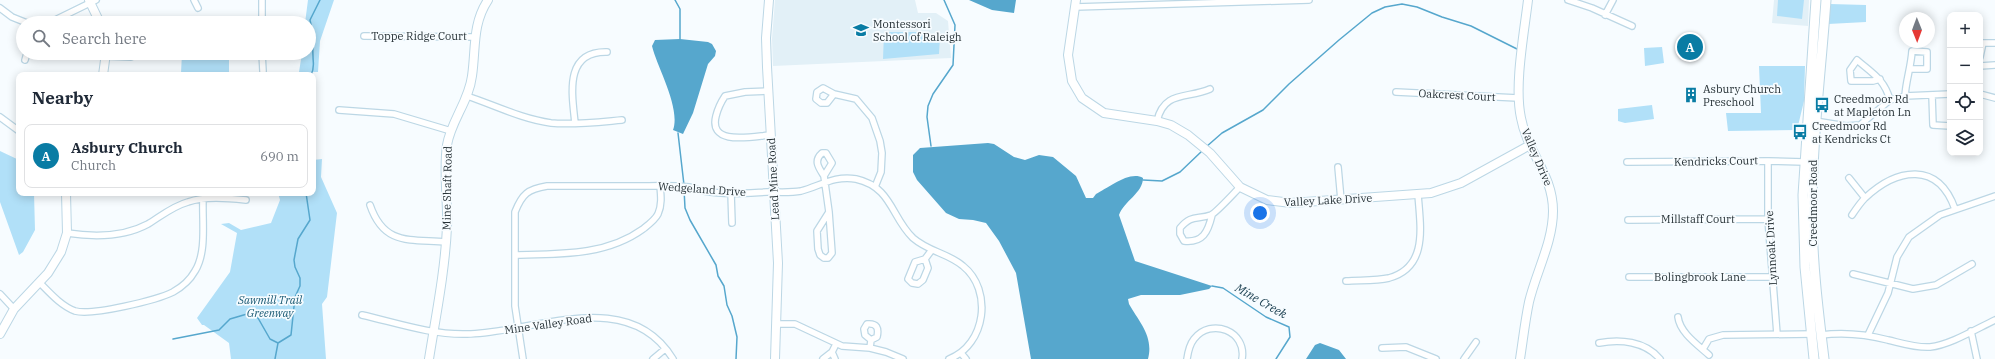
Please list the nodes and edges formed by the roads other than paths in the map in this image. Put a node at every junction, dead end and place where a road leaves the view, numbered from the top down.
1 (194, 0) edge
2 (262, 0) edge
3 (488, 0) edge
4 (769, 0) edge
5 (1309, 0) edge
6 (1528, 0) edge
7 (1568, 0) edge
8 (1613, 0) edge
9 (1816, 0) edge
10 (1826, 0) edge
11 (92, 1) edge
12 (1245, 1) edge
13 (1075, 3) edge
14 (1154, 3) edge
15 (0, 8) edge
16 (198, 8) dead end
17 (1605, 15) junction
18 (63, 16) edge
19 (97, 16) edge
20 (262, 16) edge
21 (16, 19) edge
22 (1632, 26) dead end
23 (364, 36) dead end
24 (474, 36) junction
25 (1995, 44) edge
26 (1982, 48) edge
27 (607, 52) dead end
28 (105, 60) edge
29 (262, 60) edge
30 (1995, 65) edge
31 (1983, 66) edge
32 (1910, 69) dead end
33 (263, 71) dead end
34 (103, 72) edge
35 (1880, 79) junction
36 (1210, 89) dead end
37 (769, 91) junction
38 (1396, 92) dead end
39 (834, 94) dead end
40 (1947, 94) edge
41 (1932, 95) junction
42 (1983, 95) edge
43 (467, 96) junction
44 (1904, 96) junction
45 (1518, 98) junction
46 (1995, 98) edge
47 (1890, 100) junction
48 (339, 110) dead end
49 (0, 117) edge
50 (622, 120) dead end
51 (1811, 120) junction
52 (1157, 121) junction
53 (575, 123) junction
54 (1947, 126) edge
55 (16, 129) edge
56 (452, 131) junction
57 (771, 135) junction
58 (1530, 145) junction
59 (1768, 160) junction
60 (1628, 162) dead end
61 (1804, 162) junction
62 (1338, 167) dead end
63 (1849, 178) dead end
64 (825, 179) junction
65 (660, 186) junction
66 (875, 187) junction
67 (1240, 187) junction
68 (775, 192) junction
69 (731, 193) junction
70 (1418, 194) junction
71 (66, 196) edge
72 (1995, 196) edge
73 (1865, 198) junction
74 (203, 199) junction
75 (246, 200) dead end
76 (1341, 200) junction
77 (370, 204) dead end
78 (1955, 209) junction
79 (829, 212) junction
80 (1212, 215) junction
81 (1852, 215) dead end
82 (1768, 219) junction
83 (1628, 220) dead end
84 (732, 223) dead end
85 (67, 233) junction
86 (446, 242) junction
87 (931, 251) junction
88 (515, 255) junction
89 (925, 259) junction
90 (1972, 264) dead end
91 (1853, 274) dead end
92 (1629, 277) dead end
93 (1772, 277) junction
94 (1346, 281) dead end
95 (39, 282) junction
96 (1891, 283) junction
97 (0, 294) edge
98 (14, 309) junction
99 (362, 315) dead end
100 (1678, 317) dead end
101 (1995, 320) edge
102 (777, 324) junction
103 (518, 328) junction
104 (1971, 331) junction
105 (433, 332) junction
106 (0, 334) edge
107 (1777, 334) junction
108 (1816, 335) junction
109 (1868, 335) junction
110 (871, 340) dead end
111 (1476, 342) dead end
112 (1599, 343) dead end
113 (836, 344) junction
114 (870, 348) junction
115 (1382, 348) dead end
116 (665, 349) junction
117 (1703, 349) junction
118 (832, 352) junction
119 (961, 353) junction
120 (1709, 355) dead end
121 (429, 359) edge
122 (523, 359) edge
123 (653, 359) edge
124 (673, 359) edge
125 (775, 359) edge
126 (823, 359) edge
127 (835, 359) edge
128 (903, 359) edge
129 (949, 359) edge
130 (966, 359) edge
131 (1187, 359) edge
132 (1242, 359) edge
133 (1436, 359) edge
134 (1464, 359) edge
135 (1520, 359) edge
136 (1660, 359) edge
137 (1814, 359) edge
138 (1824, 359) edge
139 (1978, 359) edge

1 - 16 street
2 - 20 street
3 - 24 street, Mine Shaft Road
4 - 37 street, Lead Mine Road
5 - 12 street
6 - 45 street, Valley Drive
7 - 17 street
8 - 17 street
9 - 51 main road, Creedmoor Road
10 - 51 main road, Creedmoor Road
11 - 18 street
11 - 19 street
12 - 14 street
13 - 14 street
13 - 52 street, Valley Lake Drive
15 - 21 street
17 - 22 street
23 - 24 street, Toppe Ridge Court
24 - 43 street, Mine Shaft Road
25 - 26 street
27 - 53 street
28 - 34 street
29 - 33 street
30 - 31 street
32 - 44 street
35 - 35 street
35 - 47 street
36 - 52 street
37 - 57 street, Lead Mine Road
37 - 57 street
38 - 45 street, Oakcrest Court
39 - 66 street
40 - 41 street
41 - 44 street
41 - 54 street
42 - 46 street
43 - 53 street
43 - 56 street, Mine Shaft Road
44 - 47 street
45 - 58 street, Valley Drive
47 - 51 street
48 - 56 street
49 - 55 street
50 - 53 street
51 - 61 main road, Creedmoor Road
51 - 108 main road, Creedmoor Road
52 - 67 street, Valley Lake Drive
56 - 86 street, Mine Shaft Road
57 - 68 street, Lead Mine Road
58 - 70 street, Valley Lake Drive
58 - 135 street, Valley Drive
59 - 60 street, Kendricks Court
59 - 61 street, Kendricks Court
59 - 82 street, Lynnoak Drive
61 - 108 main road, Creedmoor Road
62 - 76 street
63 - 73 street
64 - 66 street, Wedgeland Drive
64 - 68 street, Wedgeland Drive
64 - 79 street
65 - 69 street, Wedgeland Drive
65 - 88 street
65 - 88 street, Wedgeland Drive
66 - 87 street, Wedgeland Drive
67 - 76 street, Valley Lake Drive
67 - 80 street
68 - 69 street, Wedgeland Drive
68 - 102 street, Lead Mine Road
69 - 84 street
70 - 76 street, Valley Lake Drive
70 - 94 street
71 - 85 street
72 - 78 street
73 - 78 street
73 - 81 street
74 - 75 street
74 - 85 street
74 - 95 street
77 - 86 street
78 - 96 street
79 - 79 street
80 - 80 street
82 - 83 street, Millstaff Court
82 - 93 street, Lynnoak Drive
85 - 95 street
86 - 105 street, Mine Shaft Road
87 - 89 street
87 - 119 street, Wedgeland Drive
88 - 103 street, Wedgeland Drive
89 - 89 street
90 - 96 street
91 - 96 street
92 - 93 street, Bolingbrook Lane
93 - 107 street, Lynnoak Drive
95 - 98 street
96 - 109 street
97 - 98 street
98 - 106 street
99 - 105 street, Mine Valley Road
100 - 117 street
101 - 104 street
102 - 113 street
102 - 125 street, Lead Mine Road
103 - 105 street, Mine Valley Road
103 - 116 street, Mine Valley Road
103 - 122 street, Wedgeland Drive
104 - 109 street
104 - 139 street
105 - 121 street, Mine Shaft Road
107 - 108 street
107 - 117 street
108 - 109 street
108 - 137 main road, Creedmoor Road
108 - 138 main road, Creedmoor Road
110 - 114 street
111 - 134 street
112 - 136 street
113 - 114 street
113 - 118 street
114 - 128 street
115 - 133 street
116 - 123 street
116 - 124 street, Mine Valley Road
117 - 120 street
118 - 126 street
118 - 127 street
119 - 129 street, Wedgeland Drive
119 - 130 street
131 - 132 street

